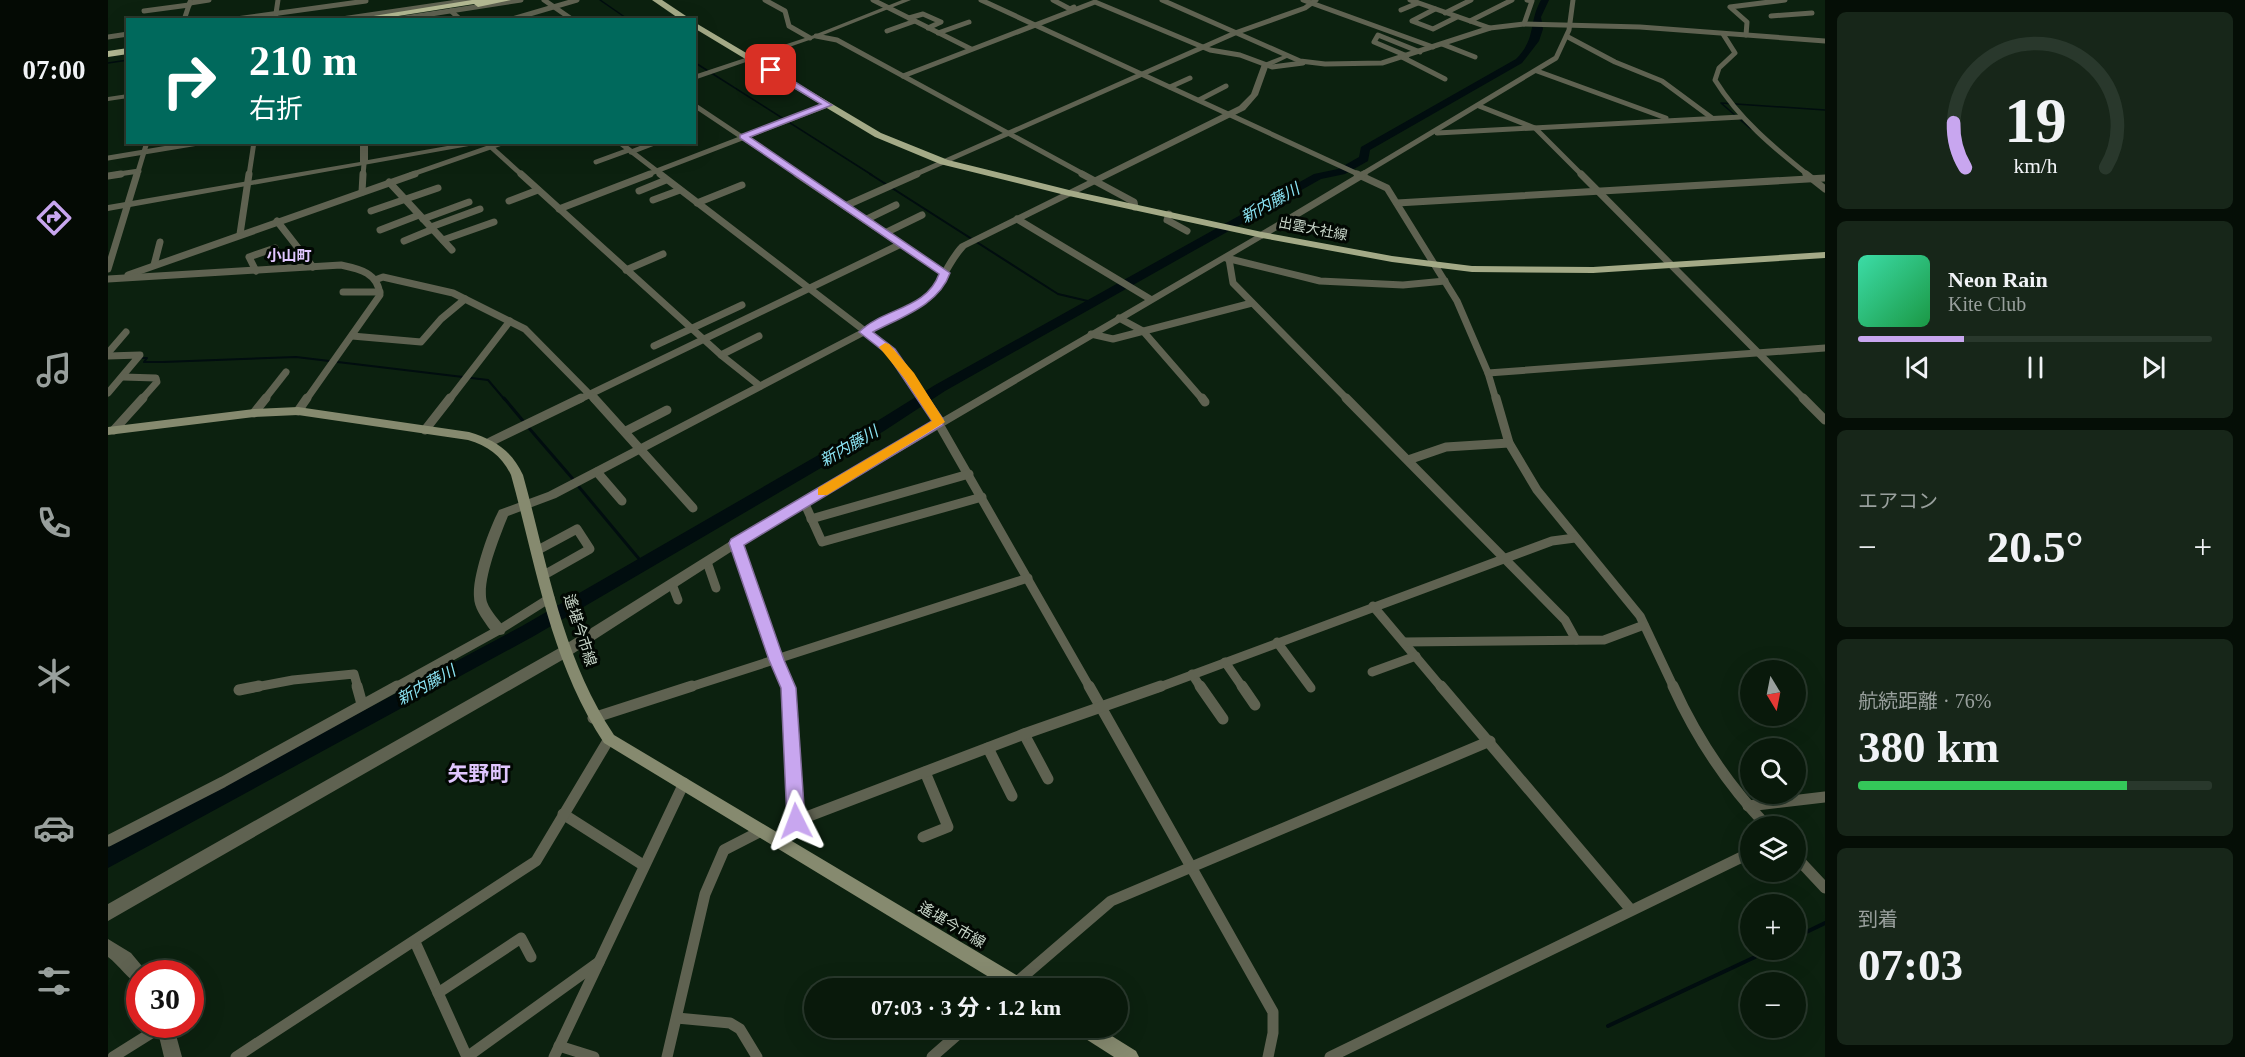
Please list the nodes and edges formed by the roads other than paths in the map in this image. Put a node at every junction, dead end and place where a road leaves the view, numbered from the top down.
1 (209, 0) edge
2 (278, 0) edge
3 (300, 0) edge
4 (366, 0) edge
5 (506, 0) edge
6 (521, 0) edge
7 (544, 0) edge
8 (577, 0) edge
9 (656, 0) edge
10 (765, 0) edge
11 (873, 0) edge
12 (908, 0) edge
13 (981, 0) edge
14 (1053, 0) edge
15 (1073, 0) edge
16 (1093, 0) edge
17 (1162, 0) edge
18 (1303, 0) edge
19 (1410, 0) edge
20 (1471, 0) edge
21 (1512, 0) edge
22 (1527, 0) edge
23 (1573, 0) edge
24 (1785, 0) edge
25 (449, 1) edge
26 (484, 1) edge
27 (1314, 1) edge
28 (190, 2) edge
29 (1418, 3) junction
30 (1082, 4) junction
31 (1752, 4) junction
32 (555, 6) junction
33 (889, 8) junction
34 (1355, 9) dead end
35 (1435, 9) junction
36 (296, 10) junction
37 (1072, 10) junction
38 (1401, 10) dead end
39 (144, 11) dead end
40 (418, 11) junction
41 (451, 11) junction
42 (1445, 12) junction
43 (458, 13) dead end
44 (1812, 13) dead end
45 (1346, 14) junction
46 (366, 15) junction
47 (407, 15) junction
48 (276, 16) edge
49 (1457, 17) junction
50 (185, 18) edge
51 (252, 18) edge
52 (347, 18) edge
53 (375, 18) edge
54 (385, 18) edge
55 (398, 18) edge
56 (459, 18) edge
57 (464, 18) edge
58 (516, 18) edge
59 (570, 18) edge
60 (685, 18) edge
61 (912, 20) junction
62 (1470, 21) junction
63 (969, 22) dead end
64 (1527, 24) junction
65 (1572, 24) junction
66 (696, 25) edge
67 (1035, 25) junction
68 (894, 28) junction
69 (928, 28) junction
70 (1490, 28) junction
71 (887, 31) dead end
72 (938, 33) junction
73 (1235, 33) junction
74 (126, 34) edge
75 (905, 34) dead end
76 (1723, 34) junction
77 (1746, 35) junction
78 (108, 37) edge
79 (813, 37) junction
80 (1568, 38) junction
81 (1825, 41) edge
82 (1442, 45) junction
83 (1203, 47) junction
84 (1433, 47) junction
85 (971, 49) junction
86 (126, 52) edge
87 (1420, 52) junction
88 (108, 56) edge
89 (1287, 56) junction
90 (1405, 57) junction
91 (1475, 57) dead end
92 (752, 58) junction
93 (1305, 63) junction
94 (1265, 66) junction
95 (1537, 71) junction
96 (1142, 74) junction
97 (903, 76) junction
98 (696, 77) edge
99 (1190, 78) dead end
100 (1445, 79) dead end
101 (1226, 86) dead end
102 (1170, 87) junction
103 (126, 96) edge
104 (108, 99) edge
105 (1199, 100) junction
106 (828, 105) junction
107 (696, 106) edge
108 (1479, 106) junction
109 (1231, 115) junction
110 (1741, 117) junction
111 (1712, 118) junction
112 (1671, 120) junction
113 (1535, 128) junction
114 (1434, 133) junction
115 (1008, 134) junction
116 (743, 136) junction
117 (147, 144) edge
118 (192, 144) edge
119 (254, 144) edge
120 (364, 144) edge
121 (486, 144) edge
122 (621, 144) edge
123 (651, 144) edge
124 (630, 151) junction
125 (145, 152) junction
126 (110, 158) edge
127 (596, 162) dead end
128 (944, 162) junction
129 (364, 164) junction
130 (139, 171) junction
131 (655, 171) junction
132 (108, 172) edge
133 (1360, 174) junction
134 (108, 176) edge
135 (1812, 178) junction
136 (1825, 178) edge
137 (666, 180) junction
138 (389, 182) junction
139 (1096, 182) junction
140 (247, 184) junction
141 (742, 184) dead end
142 (438, 188) dead end
143 (1825, 189) edge
144 (538, 190) junction
145 (680, 190) junction
146 (639, 191) dead end
147 (1597, 191) junction
148 (362, 192) junction
149 (1069, 194) junction
150 (406, 200) junction
151 (653, 200) dead end
152 (509, 201) dead end
153 (469, 202) dead end
154 (697, 203) junction
155 (1397, 203) junction
156 (128, 204) junction
157 (896, 205) dead end
158 (844, 206) junction
159 (1135, 207) junction
160 (108, 208) edge
161 (480, 209) dead end
162 (559, 209) junction
163 (371, 211) dead end
164 (1168, 214) junction
165 (922, 215) dead end
166 (421, 217) junction
167 (1017, 219) junction
168 (865, 220) junction
169 (277, 221) junction
170 (494, 222) dead end
171 (432, 228) junction
172 (380, 230) dead end
173 (1187, 231) dead end
174 (885, 233) junction
175 (240, 234) junction
176 (1258, 234) junction
177 (118, 237) junction
178 (108, 238) edge
179 (443, 240) junction
180 (404, 241) dead end
181 (160, 242) dead end
182 (901, 244) junction
183 (275, 248) dead end
184 (452, 250) dead end
185 (663, 254) dead end
186 (1825, 255) edge
187 (1226, 258) junction
188 (154, 265) junction
189 (1437, 266) junction
190 (1670, 266) junction
191 (313, 267) junction
192 (108, 269) edge
193 (626, 270) junction
194 (256, 271) junction
195 (944, 273) junction
196 (119, 278) junction
197 (108, 279) edge
198 (375, 280) junction
199 (1445, 281) junction
200 (809, 290) junction
201 (343, 292) dead end
202 (380, 292) junction
203 (465, 298) junction
204 (1149, 299) junction
205 (1252, 303) junction
206 (742, 305) dead end
207 (1119, 318) junction
208 (510, 321) junction
209 (691, 328) junction
210 (1143, 331) junction
211 (126, 332) dead end
212 (865, 332) junction
213 (1091, 334) junction
214 (352, 336) junction
215 (759, 336) dead end
216 (704, 339) junction
217 (654, 346) dead end
218 (1825, 348) edge
219 (1758, 353) junction
220 (108, 354) edge
221 (721, 355) junction
222 (286, 372) dead end
223 (1488, 374) junction
224 (123, 376) junction
225 (760, 386) junction
226 (108, 393) edge
227 (588, 395) junction
228 (1205, 402) dead end
229 (667, 410) dead end
230 (298, 411) junction
231 (255, 413) junction
232 (937, 420) junction
233 (1825, 420) edge
234 (425, 430) junction
235 (111, 431) edge
236 (626, 432) junction
237 (490, 442) junction
238 (1509, 442) junction
239 (642, 449) junction
240 (1408, 460) junction
241 (597, 472) junction
242 (969, 474) junction
243 (982, 497) junction
244 (622, 501) dead end
245 (804, 502) junction
246 (526, 504) junction
247 (693, 508) dead end
248 (811, 519) junction
249 (1575, 538) junction
250 (736, 543) junction
251 (538, 550) junction
252 (1504, 558) junction
253 (707, 562) junction
254 (544, 575) junction
255 (1028, 578) junction
256 (672, 584) junction
257 (716, 588) dead end
258 (551, 600) junction
259 (678, 600) dead end
260 (1373, 606) junction
261 (1644, 626) junction
262 (499, 630) junction
263 (1576, 640) junction
264 (1277, 642) junction
265 (1404, 642) junction
266 (565, 647) junction
267 (1416, 656) junction
268 (776, 660) junction
269 (1225, 662) junction
270 (1371, 672) dead end
271 (1192, 674) junction
272 (1311, 688) dead end
273 (239, 690) dead end
274 (362, 704) junction
275 (1255, 705) dead end
276 (1102, 708) junction
277 (593, 718) junction
278 (1223, 719) dead end
279 (1024, 734) junction
280 (609, 739) junction
281 (1490, 741) junction
282 (988, 748) junction
283 (925, 772) junction
284 (1048, 779) dead end
285 (684, 783) junction
286 (1012, 796) dead end
287 (1825, 797) edge
288 (1748, 806) junction
289 (563, 814) junction
290 (1758, 816) edge
291 (796, 821) junction
292 (761, 831) junction
293 (923, 837) dead end
294 (776, 839) junction
295 (108, 841) edge
296 (1740, 858) edge
297 (643, 865) junction
298 (1190, 866) junction
299 (1806, 868) edge
300 (1825, 888) edge
301 (1631, 910) junction
302 (108, 913) edge
303 (415, 942) junction
304 (108, 947) edge
305 (531, 957) dead end
306 (126, 960) edge
307 (601, 961) junction
308 (1001, 978) edge
309 (1026, 978) edge
310 (438, 993) junction
311 (677, 1018) junction
312 (143, 1038) edge
313 (168, 1038) edge
314 (954, 1038) edge
315 (1100, 1038) edge
316 (557, 1052) edge
317 (113, 1057) edge
318 (173, 1057) edge
319 (236, 1057) edge
320 (467, 1057) edge
321 (594, 1057) edge
322 (667, 1057) edge
323 (757, 1057) edge
324 (932, 1057) edge
325 (1130, 1057) edge
326 (1268, 1057) edge
327 (1330, 1057) edge

1 - 28 street
2 - 48 street
3 - 36 street
4 - 36 street
4 - 46 street
5 - 26 street
5 - 40 highway
6 - 26 street
7 - 32 street
8 - 32 street
9 - 60 main road
10 - 79 street
11 - 33 street
12 - 33 street
13 - 67 street
14 - 37 street
15 - 30 street
16 - 30 street
17 - 73 street
18 - 27 street
19 - 29 street
20 - 42 street
21 - 62 street
22 - 64 street
23 - 65 street
24 - 31 street
25 - 26 street
25 - 40 street
26 - 41 street
26 - 47 highway
27 - 45 street
27 - 73 street
28 - 39 street
28 - 50 street
29 - 35 street
29 - 38 street
30 - 37 street
31 - 44 street
31 - 77 street
32 - 58 street
32 - 59 street
33 - 61 street
33 - 79 street
34 - 45 street
35 - 42 street
35 - 49 street
36 - 48 street
37 - 67 street
37 - 83 street
40 - 46 street
40 - 47 street
40 - 54 highway
41 - 47 street
41 - 56 street
42 - 49 street
43 - 57 street
45 - 84 street
46 - 52 street
47 - 53 highway
47 - 55 street
48 - 51 street
49 - 62 street
61 - 68 street
61 - 69 street
61 - 69 street
62 - 70 street
63 - 72 street
64 - 65 street
64 - 70 street
65 - 76 street
65 - 80 street
66 - 92 main road, 出雲大社線
67 - 85 street
67 - 96 street
68 - 71 street
68 - 75 street
69 - 72 street
70 - 82 street
72 - 85 street
73 - 83 street
73 - 89 street
74 - 78 street
76 - 77 street
76 - 110 street
77 - 81 street
79 - 92 street
79 - 97 street
80 - 95 street
80 - 111 street
82 - 84 street
82 - 91 street
83 - 94 street
83 - 96 street
84 - 87 street
85 - 97 street
86 - 88 highway
87 - 90 street
87 - 90 street
89 - 93 street
89 - 94 street
90 - 93 street
90 - 100 street
92 - 98 street
92 - 106 main road, 出雲大社線
93 - 94 street
94 - 109 street
95 - 108 street
95 - 112 street
96 - 102 street
96 - 115 street
97 - 115 street
99 - 102 street
101 - 105 street
102 - 105 street
103 - 104 street
105 - 109 street
106 - 116 street
106 - 128 main road, 出雲大社線
107 - 116 street
108 - 113 street
108 - 114 street
109 - 133 street
109 - 139 street
110 - 111 street
110 - 135 street
111 - 112 street
112 - 113 street
113 - 114 street
113 - 147 street
114 - 133 street
115 - 128 street
115 - 139 street
116 - 131 street
116 - 158 street
117 - 125 street
118 - 125 street
119 - 140 street
120 - 129 street
121 - 129 street
121 - 138 street
121 - 144 street
122 - 124 street
123 - 124 street
124 - 127 street
124 - 131 street
125 - 126 street
125 - 130 street
126 - 132 street
128 - 149 main road, 出雲大社線
128 - 158 street
129 - 140 street
129 - 148 street
130 - 134 street
130 - 156 street
131 - 137 street
131 - 162 street
133 - 155 street
133 - 176 street
135 - 136 street
135 - 143 street
135 - 147 street
137 - 145 street
137 - 146 street
138 - 148 street
138 - 150 street
139 - 149 street
139 - 159 street
140 - 156 street
140 - 175 street
141 - 154 street
142 - 150 street
144 - 152 street
144 - 162 street
145 - 151 street
145 - 154 street
147 - 155 street
147 - 190 street
148 - 169 street
149 - 159 main road, 出雲大社線
149 - 167 street
150 - 163 street
150 - 166 street
153 - 166 street
154 - 200 street
155 - 189 street
156 - 160 street
156 - 177 street
157 - 168 street
158 - 168 street
159 - 164 main road, 出雲大社線
161 - 171 street
162 - 193 street
164 - 173 street
164 - 176 main road, 出雲大社線
165 - 174 street
166 - 171 street
166 - 172 street
167 - 195 street
167 - 204 street
168 - 174 street
169 - 175 street
169 - 191 street
170 - 179 street
171 - 179 street
171 - 180 street
174 - 182 street
175 - 188 street
176 - 187 street
176 - 189 main road, 出雲大社線
177 - 178 street
177 - 192 street
179 - 184 street
181 - 188 street
182 - 195 street
182 - 200 street
183 - 194 street
185 - 193 street
186 - 190 main road, 出雲大社線
187 - 199 street
187 - 204 street
187 - 205 street
188 - 196 street
189 - 190 main road, 出雲大社線
189 - 199 street
190 - 219 street
191 - 194 street
191 - 198 street
193 - 209 street
194 - 196 street
195 - 212 street
196 - 197 street
198 - 202 street
198 - 203 street
199 - 223 street
200 - 212 street
200 - 216 street
201 - 202 street
202 - 214 street
203 - 208 street
203 - 214 street
204 - 207 street
205 - 210 street
205 - 240 street
206 - 209 street
207 - 210 street
207 - 213 street
208 - 227 street
208 - 234 street
209 - 216 street
209 - 217 street
210 - 213 street
210 - 228 street
211 - 220 street
212 - 225 street
212 - 232 street
213 - 232 street
214 - 230 street
215 - 221 street
216 - 221 street
216 - 227 street
218 - 219 street
219 - 223 street
219 - 233 street
220 - 224 street
221 - 225 street
222 - 231 street
223 - 238 street
224 - 226 street
224 - 235 street
225 - 239 street
227 - 236 street
227 - 237 street
229 - 236 street
230 - 231 main road
230 - 234 main road
231 - 235 main road
232 - 242 street
232 - 245 street
234 - 237 main road
236 - 239 street
237 - 246 main road, 遙堪今市線
238 - 240 street
238 - 249 street
239 - 241 street
239 - 247 street
240 - 252 street
241 - 244 street
241 - 246 street
242 - 243 street
242 - 248 street
243 - 248 street
243 - 255 street
245 - 248 street
245 - 250 street
246 - 251 main road, 遙堪今市線
246 - 262 street
249 - 252 street
249 - 261 street
250 - 253 street
250 - 268 street
251 - 254 main road, 遙堪今市線
251 - 254 street
252 - 260 street
252 - 263 street
253 - 256 street
253 - 257 street
254 - 258 main road, 遙堪今市線
255 - 268 street
255 - 276 street
256 - 259 street
256 - 266 street
258 - 262 street
258 - 266 main road, 遙堪今市線
260 - 264 street
260 - 265 street
261 - 263 street
261 - 288 street
262 - 274 street
263 - 265 street
264 - 269 street
264 - 272 street
265 - 267 street
266 - 277 main road, 遙堪今市線
266 - 302 street
267 - 270 street
267 - 281 street
268 - 277 street
268 - 291 street
269 - 271 street
269 - 275 street
271 - 276 street
271 - 278 street
273 - 274 street
274 - 295 street
276 - 279 street
276 - 298 street
277 - 280 main road, 遙堪今市線
279 - 282 street
279 - 284 street
280 - 285 main road, 遙堪今市線
280 - 289 street
281 - 298 street
281 - 301 street
282 - 283 street
282 - 286 street
283 - 291 street
283 - 293 street
285 - 292 main road, 遙堪今市線
285 - 297 street
287 - 288 street
288 - 290 street
289 - 297 street
289 - 303 street
291 - 294 street
292 - 294 main road, 遙堪今市線
292 - 311 street
294 - 308 main road, 遙堪今市線
296 - 301 street
297 - 307 street
298 - 309 street
298 - 326 street
299 - 300 street
301 - 327 street
303 - 310 street
303 - 319 street
304 - 306 street
305 - 310 street
307 - 316 street
307 - 320 street
310 - 320 street
311 - 322 street
311 - 323 street
312 - 317 street
313 - 318 street
314 - 324 street
315 - 325 main road
316 - 321 street

